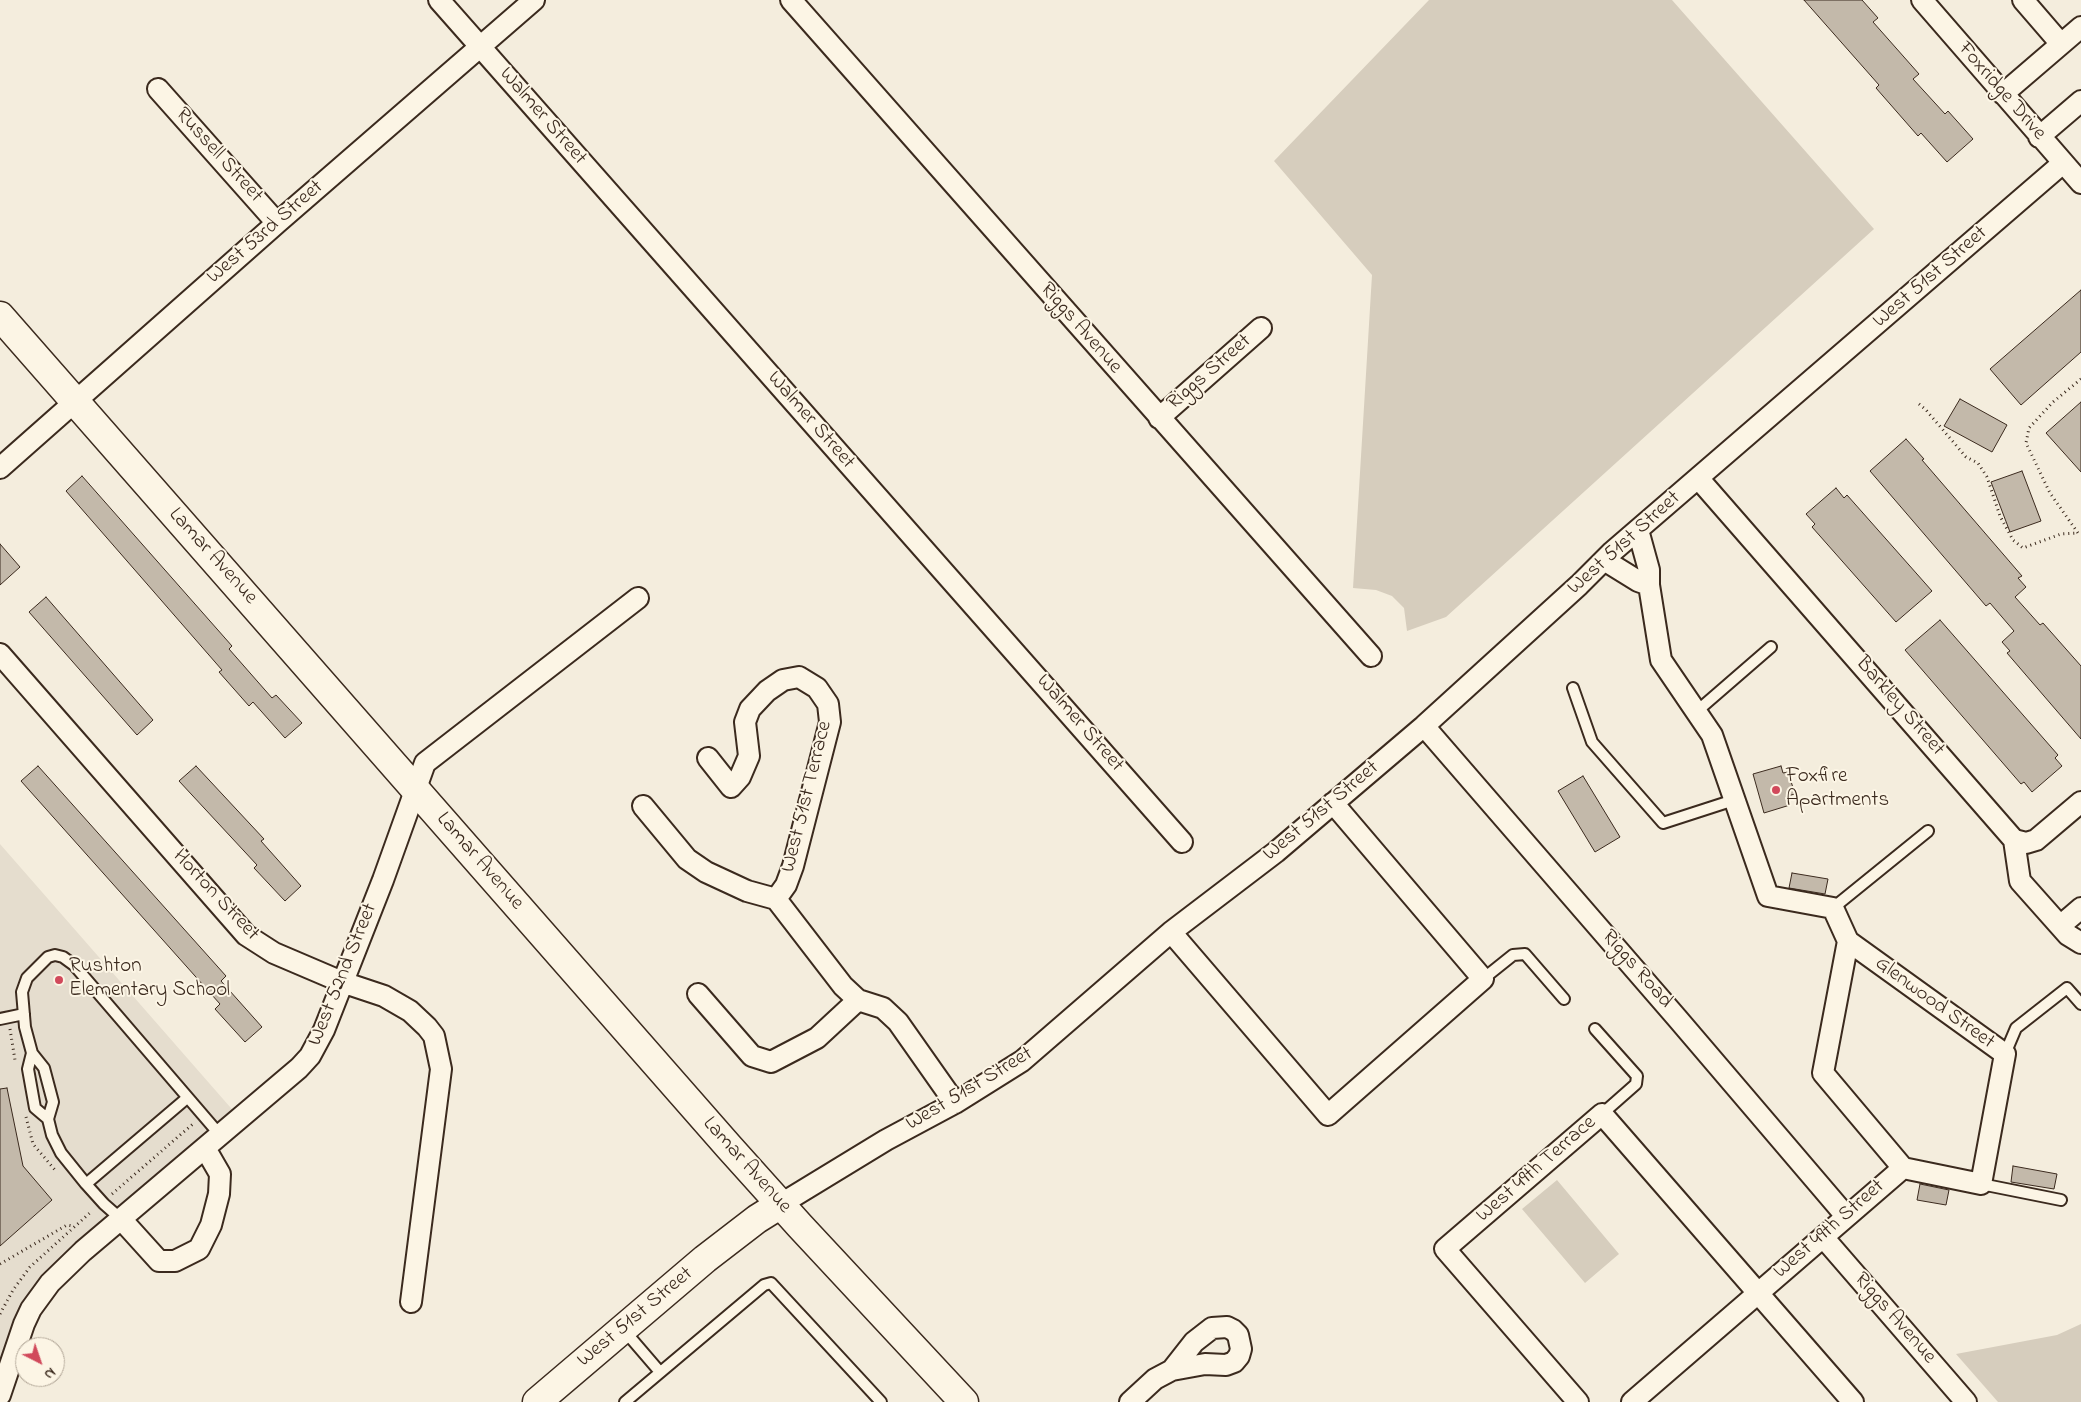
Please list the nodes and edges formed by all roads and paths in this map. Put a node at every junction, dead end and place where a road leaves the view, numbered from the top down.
1 (439, 0) edge
2 (534, 0) edge
3 (791, 0) edge
4 (1922, 0) edge
5 (2023, 0) edge
6 (2081, 27) edge
7 (2061, 44) junction
8 (480, 46) junction
9 (158, 89) dead end
10 (2003, 94) junction
11 (2081, 101) edge
12 (2039, 137) junction
13 (2063, 163) junction
14 (2081, 183) edge
15 (277, 223) junction
16 (0, 316) edge
17 (1261, 328) dead end
18 (2081, 379) edge
19 (74, 402) junction
20 (1919, 404) dead end
21 (1159, 418) junction
22 (0, 468) edge
23 (1698, 478) junction
24 (1638, 530) junction
25 (2080, 534) edge
26 (1604, 560) junction
27 (1649, 585) junction
28 (638, 598) dead end
29 (1771, 648) dead end
30 (0, 654) edge
31 (1371, 656) dead end
32 (1573, 688) dead end
33 (1696, 712) junction
34 (1424, 726) junction
35 (708, 758) dead end
36 (416, 789) junction
37 (1734, 800) junction
38 (2081, 802) edge
39 (1333, 803) junction
40 (643, 806) dead end
41 (1928, 831) dead end
42 (2014, 840) junction
43 (1182, 842) dead end
44 (776, 900) junction
45 (1833, 908) junction
46 (2081, 908) edge
47 (2060, 926) junction
48 (1171, 932) junction
49 (1848, 941) junction
50 (2081, 943) edge
51 (1483, 979) junction
52 (342, 982) junction
53 (698, 994) dead end
54 (1564, 999) dead end
55 (858, 1000) junction
56 (2081, 1004) edge
57 (24, 1014) junction
58 (0, 1019) edge
59 (1595, 1029) dead end
60 (32, 1052) junction
61 (2005, 1054) junction
62 (187, 1098) junction
63 (955, 1102) junction
64 (1602, 1114) junction
65 (48, 1119) junction
66 (213, 1141) junction
67 (1903, 1168) junction
68 (86, 1184) junction
69 (1981, 1184) junction
70 (2061, 1200) dead end
71 (781, 1204) junction
72 (1846, 1216) junction
73 (121, 1218) junction
74 (74, 1226) dead end
75 (1823, 1237) junction
76 (0, 1264) edge
77 (1758, 1292) junction
78 (411, 1302) dead end
79 (623, 1329) junction
80 (1172, 1370) dead end
81 (660, 1372) junction
82 (0, 1395) edge
83 (537, 1402) edge
84 (625, 1402) edge
85 (881, 1402) edge
86 (964, 1402) edge
87 (1130, 1402) edge
88 (1578, 1402) edge
89 (1632, 1402) edge
90 (1853, 1402) edge
91 (1966, 1402) edge

1 - 8 street, Walmer Street
2 - 8 street, West 53rd Street
3 - 21 street, Riggs Avenue
4 - 10 street, Foxridge Drive
5 - 7 street
6 - 7 street
7 - 10 street
8 - 15 street, West 53rd Street
8 - 43 street, Walmer Street
9 - 15 street, Russell Street
10 - 12 street, Foxridge Drive
11 - 12 street
12 - 13 street, Foxridge Drive
13 - 14 street, Foxridge Drive
13 - 23 street, West 51st Street
15 - 19 street, West 53rd Street
16 - 19 street, Lamar Avenue
17 - 21 street, Riggs Street
18 - 25 path
19 - 22 street, West 53rd Street
19 - 36 street, Lamar Avenue
20 - 25 path
21 - 31 street, Riggs Avenue
23 - 24 street, West 51st Street
23 - 42 street, Barkley Street
24 - 26 street, West 51st Street
24 - 27 street
26 - 27 street
26 - 34 street, West 51st Street
27 - 33 street
28 - 36 street, West 52nd Street
29 - 33 lane
30 - 52 street, Horton Street
32 - 37 lane
33 - 37 street
34 - 39 street, West 51st Street
34 - 72 street, Riggs Road
35 - 44 street, West 51st Terrace
36 - 52 street, West 52nd Street
36 - 71 street, Lamar Avenue
37 - 45 street
38 - 42 street
39 - 48 street, West 51st Street
39 - 51 street
40 - 44 street
41 - 45 lane
42 - 47 street
44 - 55 street
45 - 49 street, Glenwood Street
46 - 47 street
47 - 50 street
48 - 51 street
48 - 63 street, West 51st Street
49 - 61 street, Glenwood Street
49 - 67 street, Glenwood Street
51 - 54 lane
52 - 66 street, West 52nd Street
52 - 78 street, Horton Street
53 - 55 street
55 - 63 street
56 - 61 lane
57 - 58 lane
57 - 60 lane
57 - 62 lane
59 - 64 lane
60 - 65 lane
60 - 65 lane
61 - 69 street, Glenwood Street
62 - 66 lane
62 - 68 lane
63 - 71 street, West 51st Street
64 - 77 street, West 49th Terrace
64 - 88 street, West 49th Terrace
65 - 68 lane
66 - 73 street, West 52nd Street
66 - 73 street
67 - 69 street
67 - 72 street, West 49th Street
68 - 73 lane
69 - 70 lane
71 - 79 street, West 51st Street
71 - 86 street, Lamar Avenue
72 - 75 street, West 49th Street
73 - 82 street, West 52nd Street
74 - 76 path
75 - 77 street, West 49th Street
75 - 91 street, Riggs Avenue
77 - 89 street, West 49th Street
77 - 90 street, West 49th Street
79 - 81 lane
79 - 83 street, West 51st Street
80 - 87 street
81 - 84 lane
81 - 85 lane

